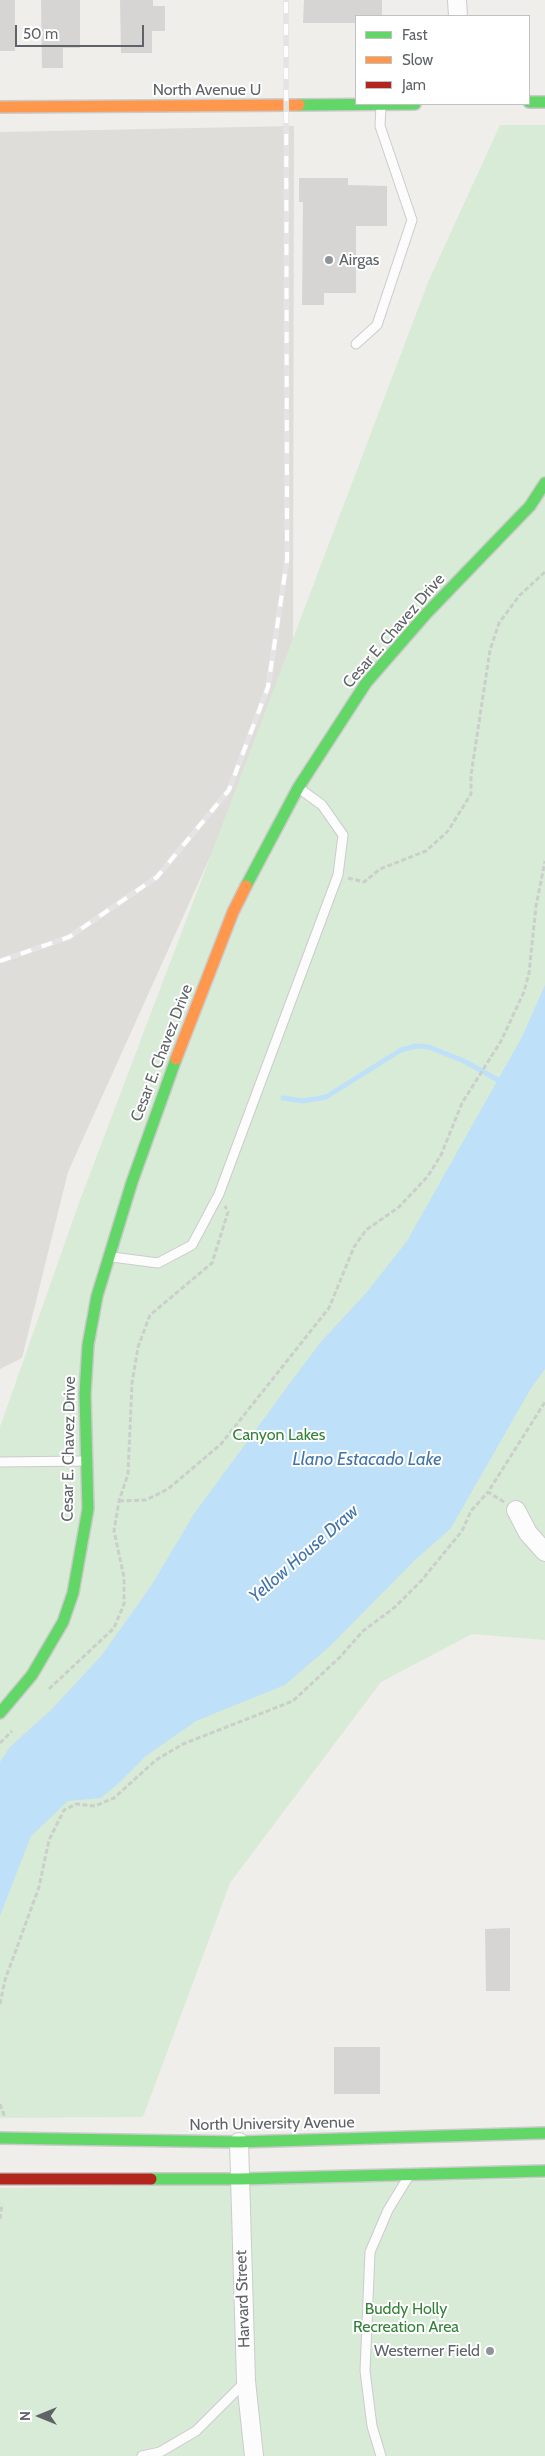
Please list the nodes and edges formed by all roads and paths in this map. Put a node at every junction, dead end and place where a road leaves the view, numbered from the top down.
1 (457, 0) edge
2 (458, 15) edge
3 (530, 102) edge
4 (545, 102) edge
5 (355, 104) edge
6 (381, 105) edge
7 (0, 107) edge
8 (356, 344) dead end
9 (545, 483) edge
10 (545, 572) edge
11 (298, 788) junction
12 (545, 861) edge
13 (338, 875) junction
14 (219, 1194) junction
15 (109, 1256) junction
16 (545, 1402) edge
17 (86, 1461) junction
18 (0, 1462) edge
19 (488, 1492) junction
20 (119, 1501) junction
21 (516, 1510) joint
22 (545, 1552) edge
23 (46, 1693) dead end
24 (0, 1713) edge
25 (18, 1726) dead end
26 (0, 1743) edge
27 (0, 2004) edge
28 (545, 2133) edge
29 (0, 2138) edge
30 (239, 2142) junction
31 (545, 2172) edge
32 (408, 2176) junction
33 (0, 2179) edge
34 (240, 2179) junction
35 (2, 2204) dead end
36 (0, 2219) edge
37 (246, 2381) junction
38 (142, 2456) edge
39 (254, 2456) edge
40 (381, 2456) edge

1 - 2 street
3 - 4 street
5 - 7 street, North Avenue U
6 - 8 lane
9 - 11 street, Cesar E. Chavez Drive
10 - 13 path
11 - 13 lane
11 - 15 street, Cesar E. Chavez Drive
12 - 20 path
13 - 14 lane
14 - 15 lane
14 - 20 path
15 - 17 street, Cesar E. Chavez Drive
16 - 19 path
17 - 18 lane
17 - 24 street, Cesar E. Chavez Drive
19 - 21 path
19 - 27 path
20 - 23 path
21 - 22 street
25 - 26 path
28 - 30 street, North University Avenue
29 - 30 street, North University Avenue
30 - 34 street, Harvard Street
31 - 32 street
32 - 34 street
32 - 40 lane
33 - 34 street
34 - 37 street, Harvard Street
35 - 36 path
37 - 38 lane
37 - 39 street, Harvard Street

